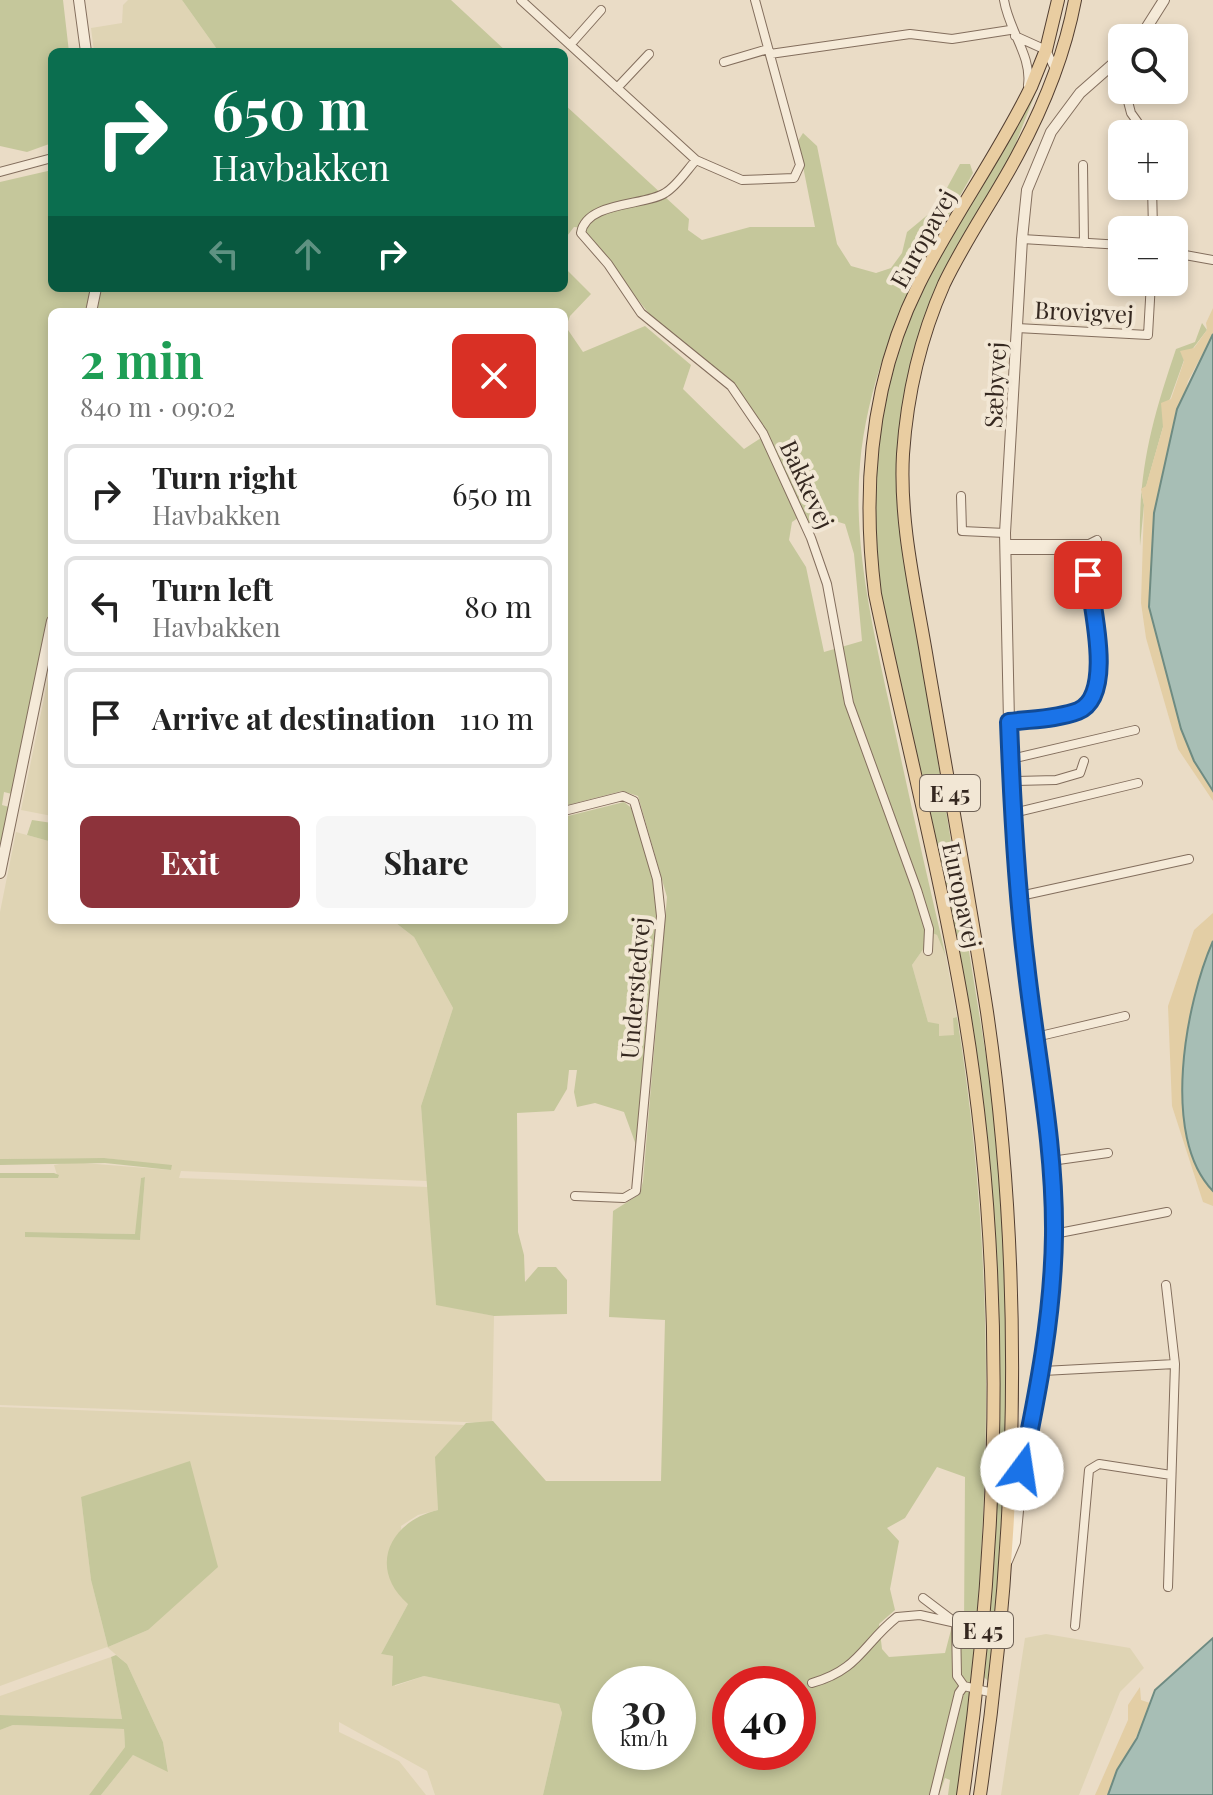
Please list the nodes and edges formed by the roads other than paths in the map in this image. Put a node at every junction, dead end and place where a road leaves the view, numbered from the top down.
1 (79, 0) edge
2 (521, 0) edge
3 (755, 0) edge
4 (1004, 0) edge
5 (1058, 0) edge
6 (1075, 0) edge
7 (1164, 0) edge
8 (601, 10) dead end
9 (1149, 24) edge
10 (1012, 33) junction
11 (570, 45) junction
12 (1019, 45) junction
13 (85, 48) edge
14 (769, 52) junction
15 (649, 54) dead end
16 (1051, 57) junction
17 (724, 62) dead end
18 (1108, 68) edge
19 (617, 88) junction
20 (1024, 101) junction
21 (48, 159) edge
22 (696, 160) junction
23 (1083, 165) dead end
24 (0, 172) edge
25 (1022, 239) junction
26 (1084, 243) junction
27 (1108, 244) edge
28 (1188, 256) edge
29 (1213, 260) edge
30 (1150, 296) edge
31 (1017, 328) junction
32 (961, 496) dead end
33 (1097, 540) dead end
34 (1005, 542) junction
35 (48, 640) edge
36 (1009, 722) junction
37 (1135, 730) dead end
38 (1011, 759) junction
39 (1084, 761) dead end
40 (1012, 781) junction
41 (1138, 783) dead end
42 (568, 810) edge
43 (1013, 813) junction
44 (1189, 859) dead end
45 (0, 873) edge
46 (1020, 896) junction
47 (928, 951) dead end
48 (1125, 1016) dead end
49 (1036, 1037) junction
50 (1108, 1153) dead end
51 (1051, 1161) junction
52 (575, 1196) dead end
53 (1167, 1212) dead end
54 (1054, 1234) junction
55 (1166, 1285) dead end
56 (1175, 1364) junction
57 (1043, 1371) junction
58 (1034, 1418) junction
59 (1013, 1457) junction
60 (993, 1464) junction
61 (1171, 1475) junction
62 (1006, 1562) junction
63 (1168, 1587) dead end
64 (923, 1598) dead end
65 (956, 1623) junction
66 (1075, 1626) dead end
67 (816, 1682) edge
68 (970, 1688) junction
69 (993, 1693) junction
70 (934, 1795) edge
71 (963, 1795) edge
72 (980, 1795) edge

1 - 13 street
2 - 11 street
3 - 14 street
4 - 10 street
5 - 16 main road, Europavej / E 45
6 - 16 main road, Europavej / E 45
7 - 9 street
8 - 11 street
10 - 12 street
10 - 14 street
10 - 16 street
11 - 19 street
12 - 16 street
12 - 20 street
14 - 17 street
14 - 22 street
15 - 19 street
16 - 20 main road, Europavej / E 45
16 - 59 main road, Europavej / E 45
18 - 25 street, Sæbyvej
19 - 22 street
20 - 60 main road, Europavej / E 45
21 - 24 street
22 - 47 street, Bakkevej
23 - 26 street
25 - 26 street
25 - 31 street, Sæbyvej
26 - 27 street
28 - 29 street
30 - 31 street, Brovigvej
31 - 34 street, Sæbyvej
32 - 34 street
33 - 34 street
34 - 36 street, Sæbyvej
34 - 36 street
35 - 45 street
36 - 38 street, Sæbyvej
37 - 38 street
38 - 40 street, Sæbyvej
39 - 40 street
40 - 43 street, Sæbyvej
41 - 43 street
42 - 52 street, Understedvej
43 - 46 street, Sæbyvej
44 - 46 street
46 - 49 street, Sæbyvej
48 - 49 street
49 - 51 street, Sæbyvej
50 - 51 street
51 - 54 street, Sæbyvej
53 - 54 street
54 - 57 street, Sæbyvej
55 - 56 street
56 - 57 street
56 - 61 street
57 - 58 street, Sæbyvej
58 - 59 street, Sæbyvej
58 - 62 street, Sæbyvej
59 - 60 street
59 - 62 main road, Europavej / E 45
60 - 68 main road, Europavej / E 45
61 - 63 street
61 - 66 street
62 - 69 main road, Europavej / E 45
64 - 65 street
65 - 67 street
65 - 68 street
68 - 69 street
68 - 70 street
68 - 71 main road, Europavej / E 45
69 - 72 main road, Europavej / E 45

